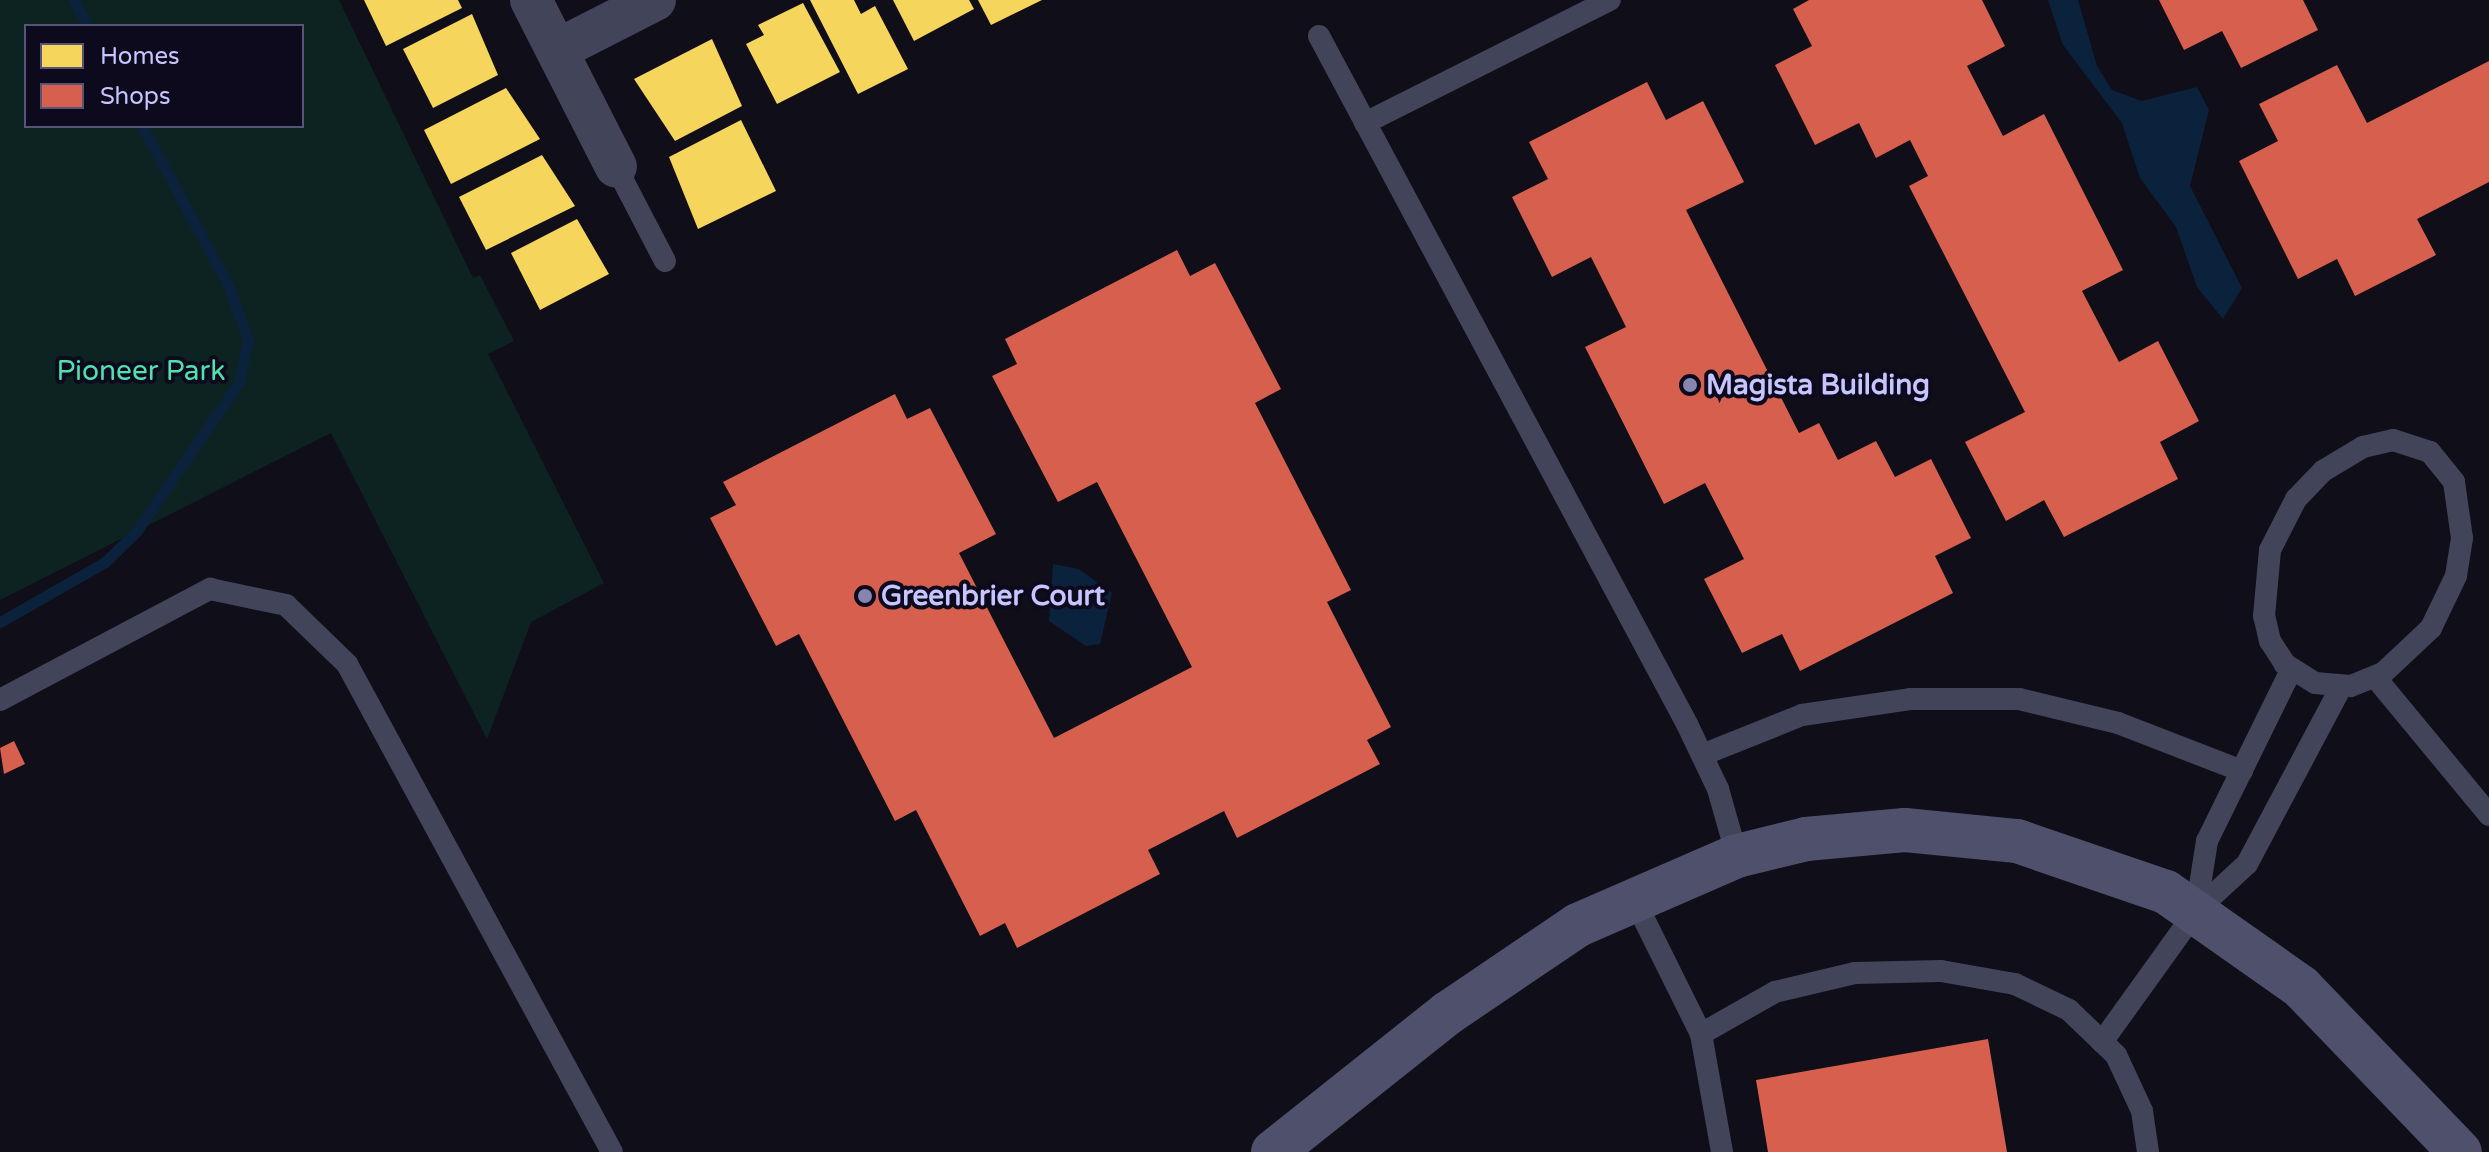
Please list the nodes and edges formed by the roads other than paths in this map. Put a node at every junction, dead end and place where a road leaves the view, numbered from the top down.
1 (531, 0) edge
2 (655, 0) edge
3 (1610, 0) edge
4 (1319, 36) dead end
5 (557, 50) junction
6 (1365, 123) junction
7 (616, 167) joint
8 (665, 261) dead end
9 (2291, 670) junction
10 (2375, 677) junction
11 (2341, 687) junction
12 (0, 700) edge
13 (1702, 755) junction
14 (2242, 771) junction
15 (2489, 815) edge
16 (1737, 856) junction
17 (1633, 897) junction
18 (2196, 911) junction
19 (1701, 1034) junction
20 (2102, 1042) junction
21 (612, 1152) edge
22 (1273, 1152) edge
23 (1722, 1152) edge
24 (2148, 1152) edge
25 (2460, 1152) edge

1 - 5 street
2 - 5 street
3 - 6 lane
4 - 6 lane
5 - 7 street
6 - 13 lane
7 - 8 lane
9 - 10 lane
9 - 11 lane
9 - 14 lane
10 - 11 lane
10 - 15 lane
11 - 18 lane
12 - 21 lane
13 - 14 lane
13 - 16 lane
14 - 18 lane
16 - 17 street
16 - 18 street
17 - 19 lane
17 - 22 street
18 - 20 lane
18 - 25 street
19 - 20 lane
19 - 23 lane
20 - 24 lane

